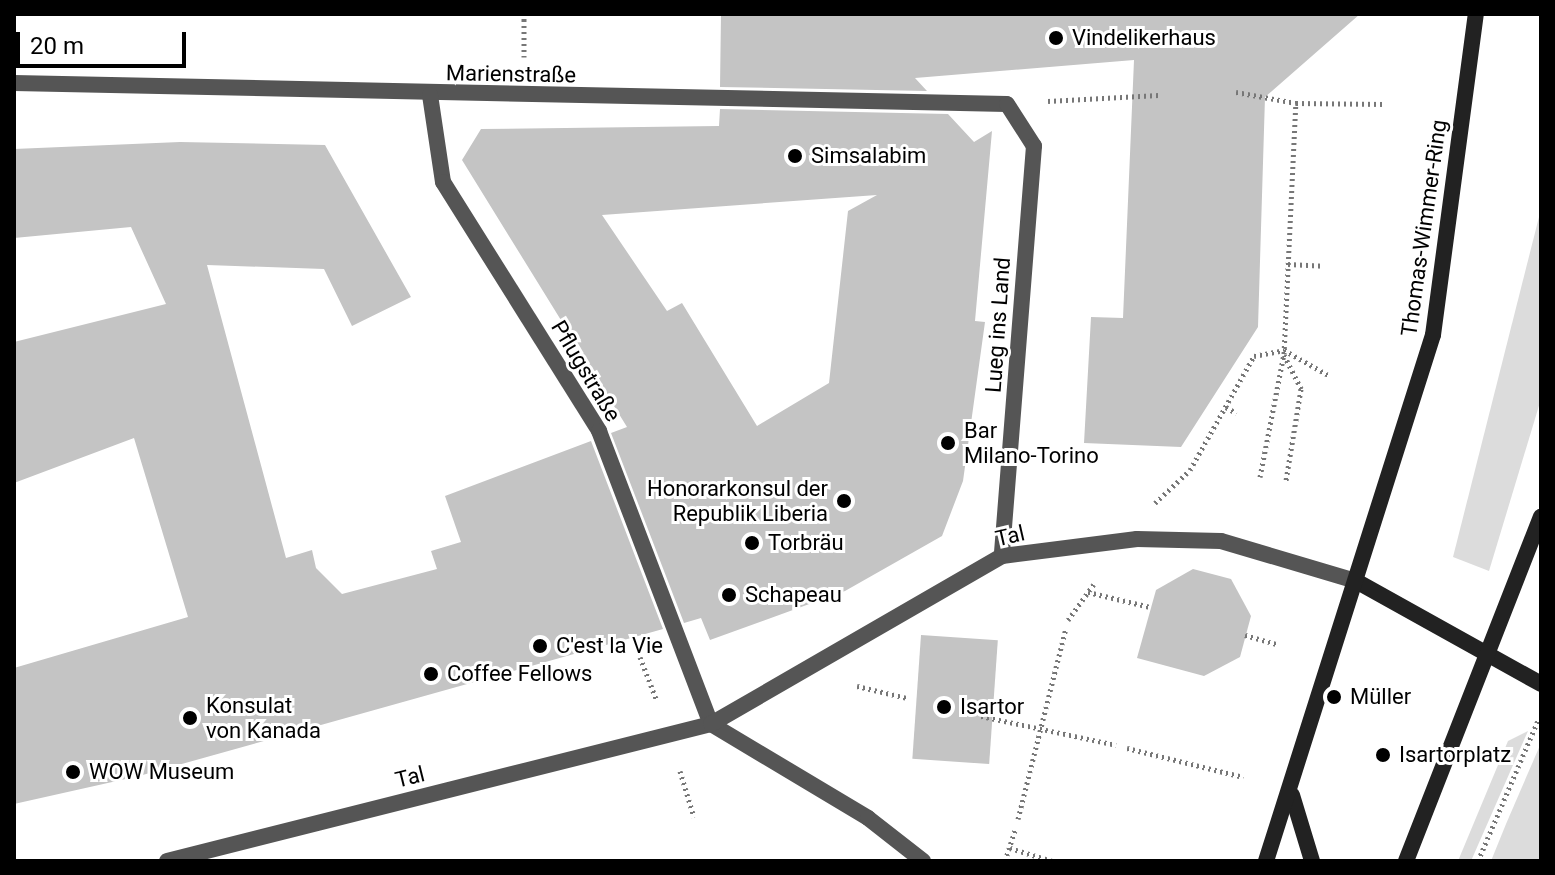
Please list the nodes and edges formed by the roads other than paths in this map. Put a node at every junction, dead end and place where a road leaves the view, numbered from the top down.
1 (1476, 14) edge
2 (14, 83) edge
3 (430, 95) junction
4 (1007, 104) joint
5 (1541, 516) edge
6 (1002, 556) junction
7 (1356, 581) junction
8 (1492, 654) junction
9 (1541, 684) edge
10 (711, 724) junction
11 (1292, 795) junction
12 (167, 861) edge
13 (923, 861) edge
14 (1266, 861) edge
15 (1312, 861) edge
16 (1406, 861) edge

1 - 7 main road, Thomas-Wimmer-Ring
2 - 3 street, Marienstraße
3 - 4 street, Marienstraße
3 - 10 street, Pflugstraße
4 - 6 street, Lueg ins Land
5 - 8 main road
6 - 7 street, Tal
6 - 10 street, Tal
7 - 8 main road
7 - 11 main road
8 - 9 main road
8 - 16 main road
10 - 12 street, Tal
10 - 13 street
11 - 14 main road
11 - 15 main road

